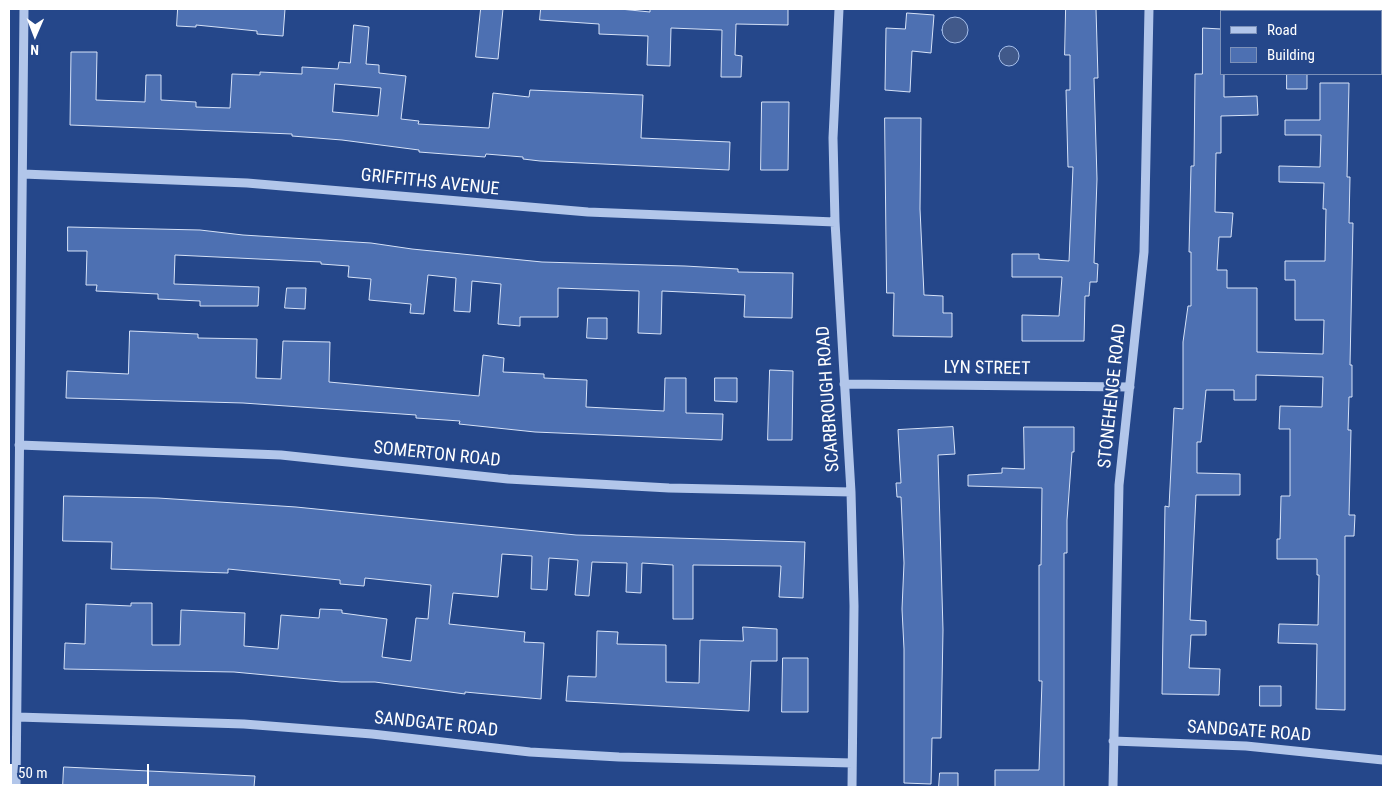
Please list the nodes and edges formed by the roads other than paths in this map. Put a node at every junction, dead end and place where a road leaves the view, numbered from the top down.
1 (24, 9) edge
2 (839, 9) edge
3 (1149, 9) edge
4 (23, 174) junction
5 (834, 222) junction
6 (844, 384) junction
7 (1130, 387) junction
8 (20, 446) junction
9 (851, 492) junction
10 (17, 717) junction
11 (1113, 741) junction
12 (1383, 760) edge
13 (852, 763) junction
14 (16, 787) edge
15 (852, 787) edge
16 (1112, 787) edge

1 - 4 street
2 - 5 street, SCARBROUGH ROAD
3 - 7 street, STONEHENGE ROAD
4 - 5 street, GRIFFITHS AVENUE
4 - 8 street
5 - 6 street, SCARBROUGH ROAD
6 - 7 street, LYN STREET
6 - 9 street, SCARBROUGH ROAD
7 - 11 street, STONEHENGE ROAD
8 - 9 street, SOMERTON ROAD
8 - 10 street
9 - 13 street, SCARBROUGH ROAD
10 - 13 street, SANDGATE ROAD
10 - 14 street
11 - 12 street, SANDGATE ROAD
11 - 16 street, STONEHENGE ROAD
13 - 15 street, SCARBROUGH ROAD

